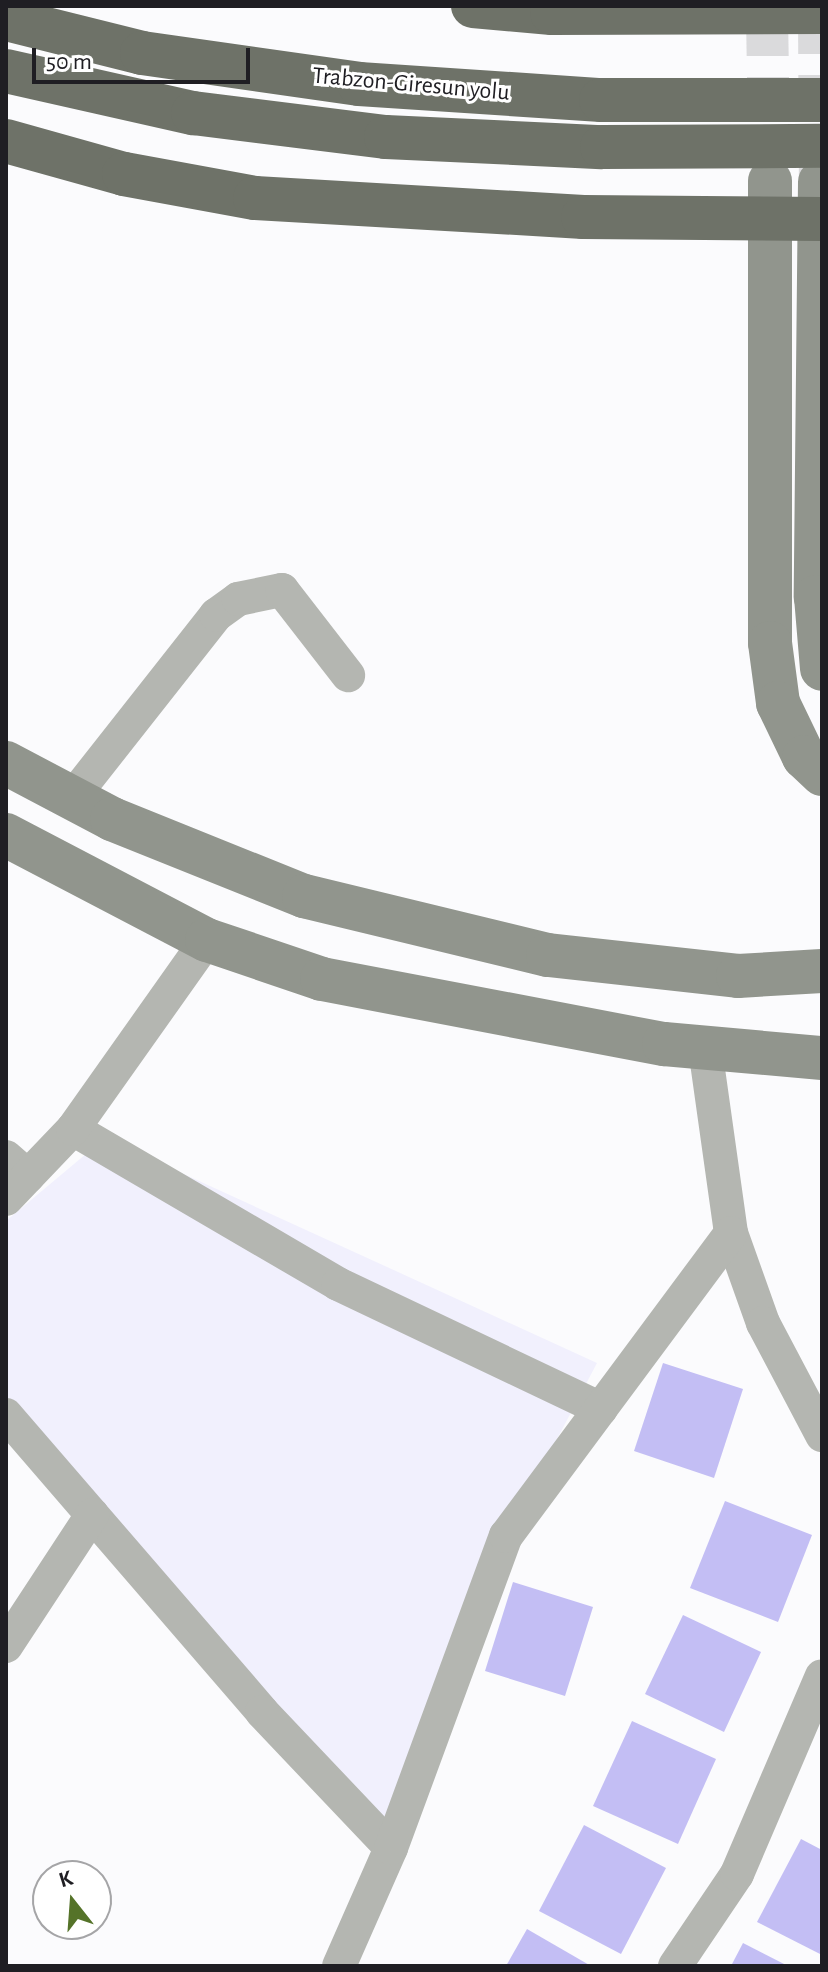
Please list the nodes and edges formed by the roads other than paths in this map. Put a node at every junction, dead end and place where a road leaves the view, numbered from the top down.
1 (473, 6) edge
2 (822, 12) edge
3 (6, 19) edge
4 (6, 71) edge
5 (822, 100) edge
6 (6, 141) edge
7 (821, 192) edge
8 (770, 200) junction
9 (822, 669) edge
10 (348, 675) dead end
11 (6, 763) edge
12 (822, 774) edge
13 (72, 798) junction
14 (6, 835) edge
15 (207, 940) junction
16 (822, 971) edge
17 (705, 1048) junction
18 (822, 1058) edge
19 (73, 1129) junction
20 (13, 1177) edge
21 (731, 1233) junction
22 (601, 1409) junction
23 (6, 1415) edge
24 (822, 1435) edge
25 (92, 1515) junction
26 (6, 1646) edge
27 (822, 1676) edge
28 (391, 1848) junction
29 (339, 1966) edge
30 (675, 1966) edge

1 - 2 highway
3 - 5 highway, Trabzon-Giresun yolu, bridge
4 - 7 highway, Trabzon-Giresun yolu, bridge
6 - 8 highway
7 - 8 highway
7 - 9 main road
8 - 12 main road
10 - 13 street
11 - 13 main road
13 - 16 main road
14 - 15 main road
15 - 17 main road
15 - 19 street
17 - 18 main road
17 - 21 street
19 - 20 street
19 - 22 street
21 - 22 street
21 - 24 street
22 - 28 street
23 - 25 street
25 - 26 street
25 - 28 street
27 - 30 street
28 - 29 street

